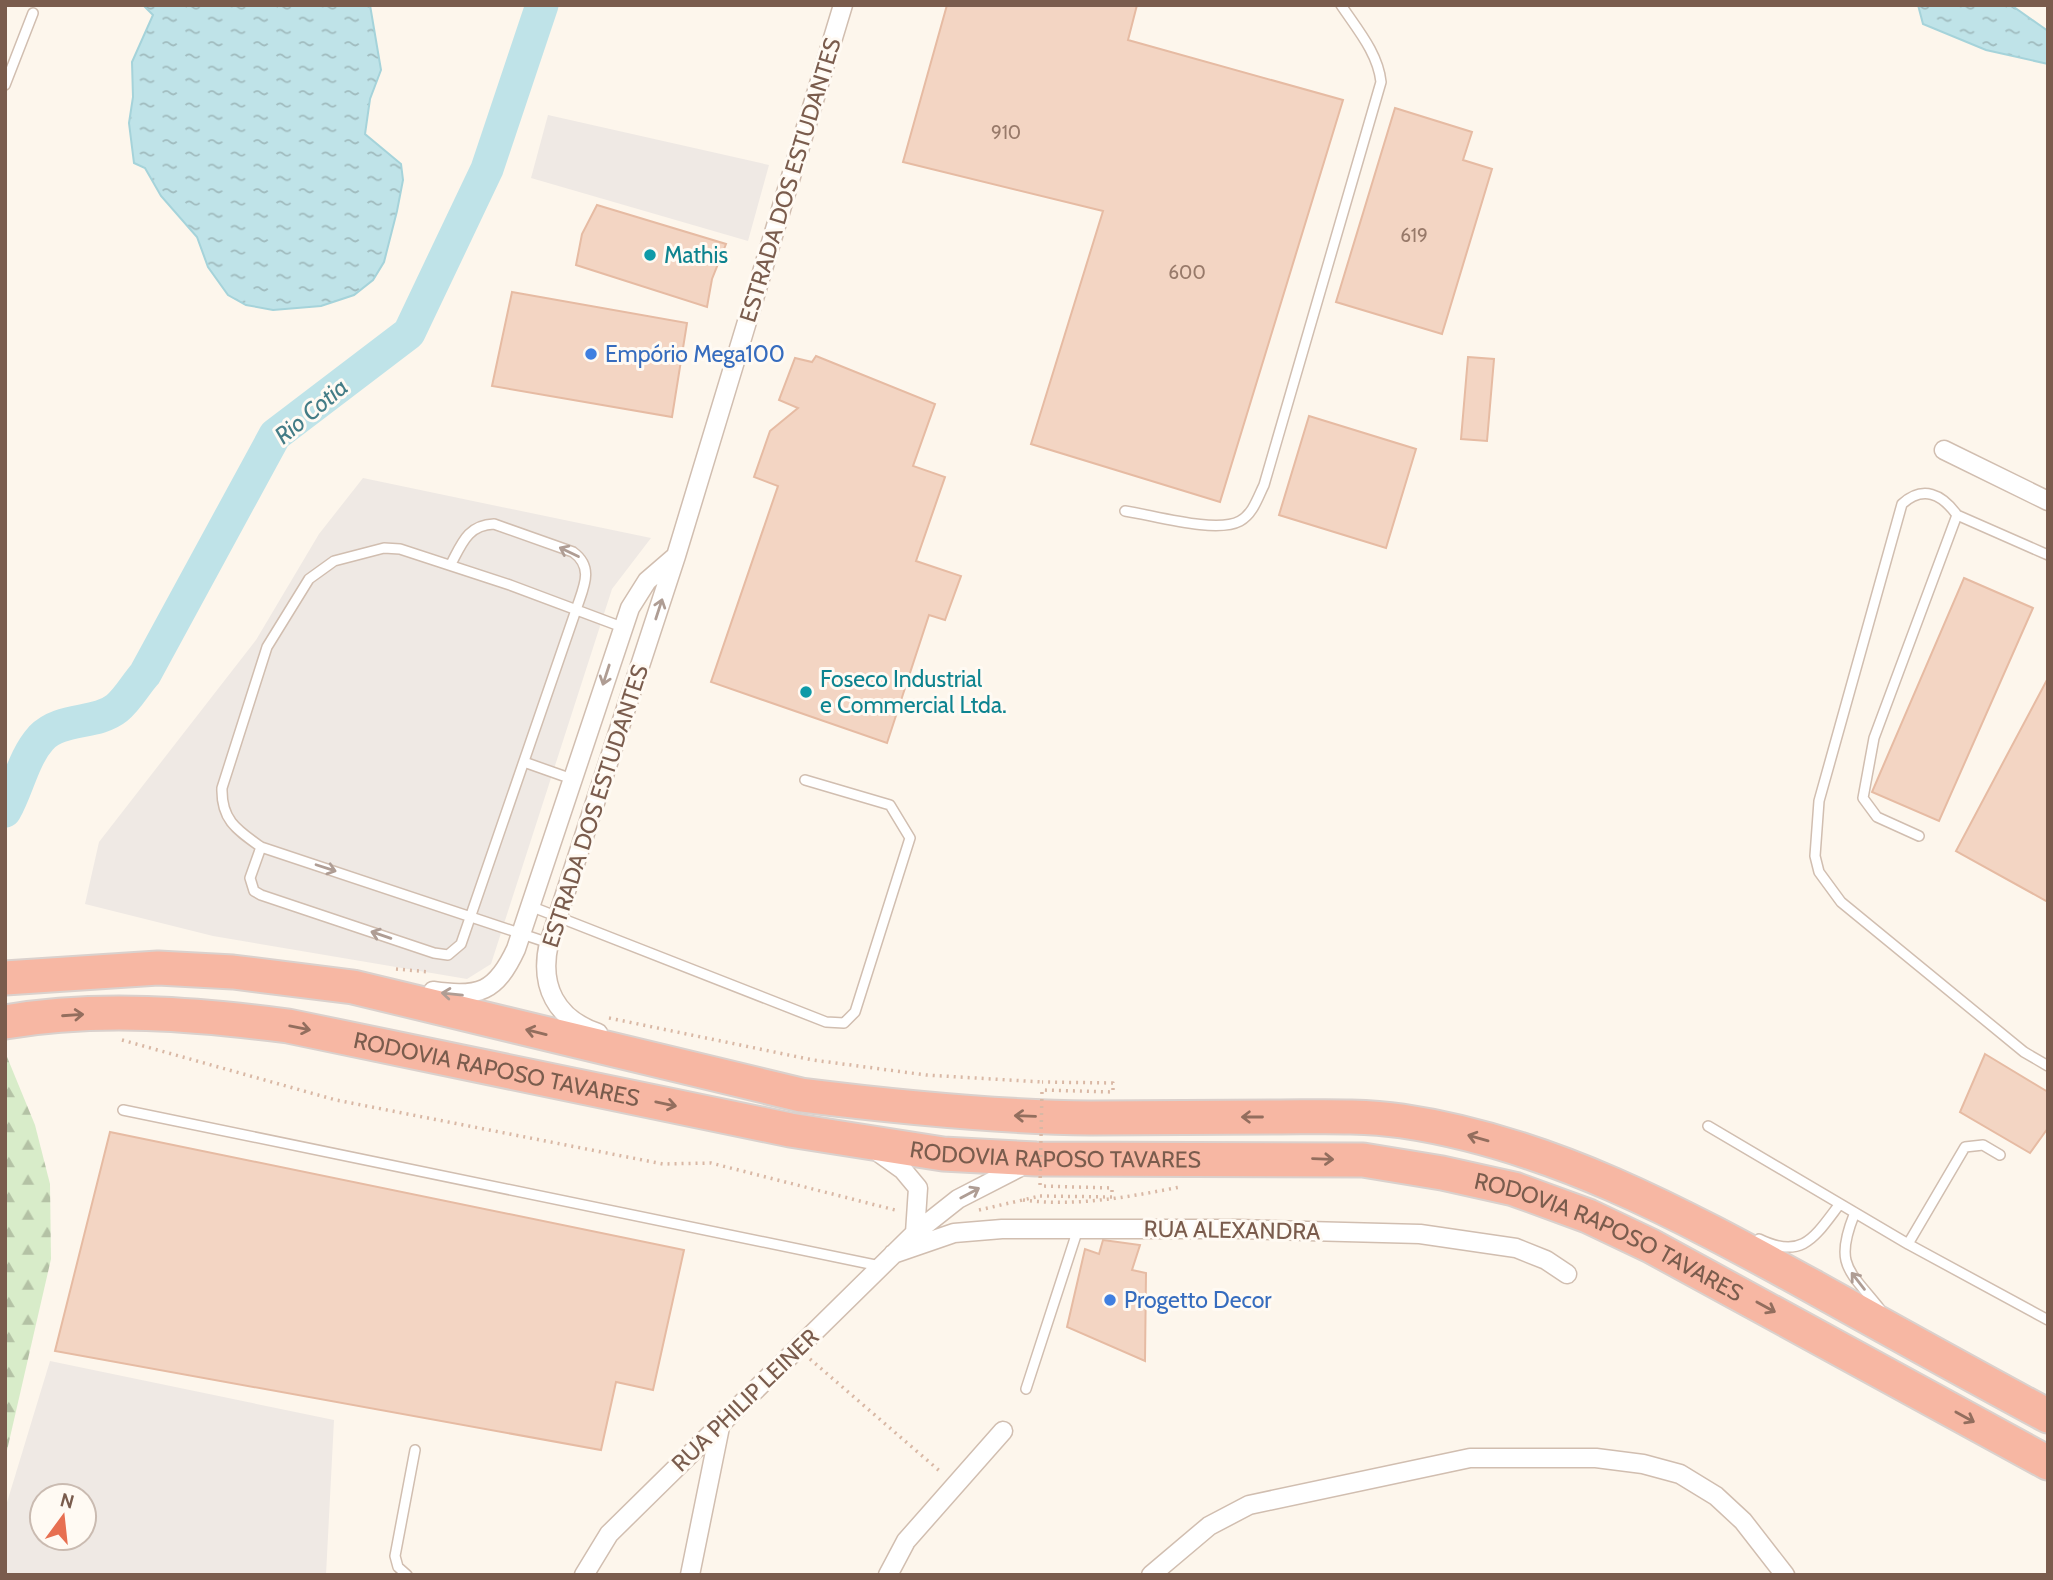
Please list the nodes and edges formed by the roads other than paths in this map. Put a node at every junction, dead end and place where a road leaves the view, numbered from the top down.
1 (843, 5) edge
2 (1341, 5) edge
3 (33, 13) dead end
4 (5, 85) edge
5 (1944, 450) dead end
6 (2048, 501) edge
7 (1125, 511) dead end
8 (1957, 515) junction
9 (2048, 555) edge
10 (676, 556) junction
11 (451, 564) junction
12 (576, 610) junction
13 (622, 626) junction
14 (650, 636) junction
15 (524, 762) junction
16 (572, 779) junction
17 (805, 780) dead end
18 (1919, 836) dead end
19 (261, 847) junction
20 (530, 906) junction
21 (471, 916) junction
22 (558, 917) junction
23 (520, 934) junction
24 (549, 943) junction
25 (233, 972) junction
26 (5, 978) edge
27 (5, 1022) edge
28 (2048, 1066) edge
29 (801, 1095) junction
30 (123, 1110) dead end
31 (1708, 1126) dead end
32 (864, 1142) junction
33 (2000, 1155) dead end
34 (1036, 1159) junction
35 (1608, 1181) junction
36 (1674, 1199) dead end
37 (1839, 1206) junction
38 (1854, 1215) junction
39 (917, 1225) junction
40 (1077, 1229) junction
41 (1750, 1235) dead end
42 (1908, 1244) junction
43 (887, 1260) junction
44 (1567, 1274) dead end
45 (2046, 1316) edge
46 (1900, 1335) junction
47 (1026, 1389) dead end
48 (2048, 1416) edge
49 (720, 1427) junction
50 (1003, 1431) dead end
51 (415, 1450) dead end
52 (2048, 1463) edge
53 (407, 1575) edge
54 (584, 1575) edge
55 (690, 1575) edge
56 (888, 1575) edge
57 (1151, 1575) edge
58 (1785, 1575) edge

1 - 10 street, ESTRADA DOS ESTUDANTES
2 - 7 lane
3 - 4 lane
5 - 6 street
8 - 9 lane
8 - 18 lane
8 - 28 lane
10 - 13 street, ESTRADA DOS ESTUDANTES
14 -> 10 street, ESTRADA DOS ESTUDANTES
11 - 12 lane
12 -> 11 lane
11 - 19 lane
12 - 13 lane
12 - 15 lane
13 - 14 street
13 -> 16 street, ESTRADA DOS ESTUDANTES
14 - 22 street, ESTRADA DOS ESTUDANTES
15 - 16 lane
15 - 21 lane
16 - 20 street, ESTRADA DOS ESTUDANTES
17 - 22 lane
19 -> 21 lane
21 -> 19 lane
20 - 22 lane
20 - 23 street, ESTRADA DOS ESTUDANTES
21 - 23 lane
22 - 24 street, ESTRADA DOS ESTUDANTES
23 - 24 lane
23 -> 25 street, ESTRADA DOS ESTUDANTES
24 - 29 street, ESTRADA DOS ESTUDANTES
25 - 26 highway, RODOVIA RAPOSO TAVARES
29 -> 25 highway, RODOVIA RAPOSO TAVARES
27 -> 32 highway, RODOVIA RAPOSO TAVARES
35 -> 29 highway, RODOVIA RAPOSO TAVARES
30 - 43 lane
31 - 37 lane
32 - 34 highway, RODOVIA RAPOSO TAVARES
32 - 39 street
33 - 42 lane
39 -> 34 street, RUA PHILIP LEINER
34 -> 52 highway, RODOVIA RAPOSO TAVARES
35 - 36 lane
35 - 46 highway, RODOVIA RAPOSO TAVARES
37 - 38 lane
37 - 41 lane
38 - 42 lane
46 -> 38 lane
39 - 43 street, RUA PHILIP LEINER
40 - 43 street, RUA ALEXANDRA
40 - 44 street, RUA ALEXANDRA
40 - 47 lane
42 - 45 lane
43 - 49 street, RUA PHILIP LEINER
46 - 48 highway, RODOVIA RAPOSO TAVARES
49 - 54 street, RUA PHILIP LEINER
49 - 55 street
50 - 56 street
51 - 53 lane
57 - 58 street

